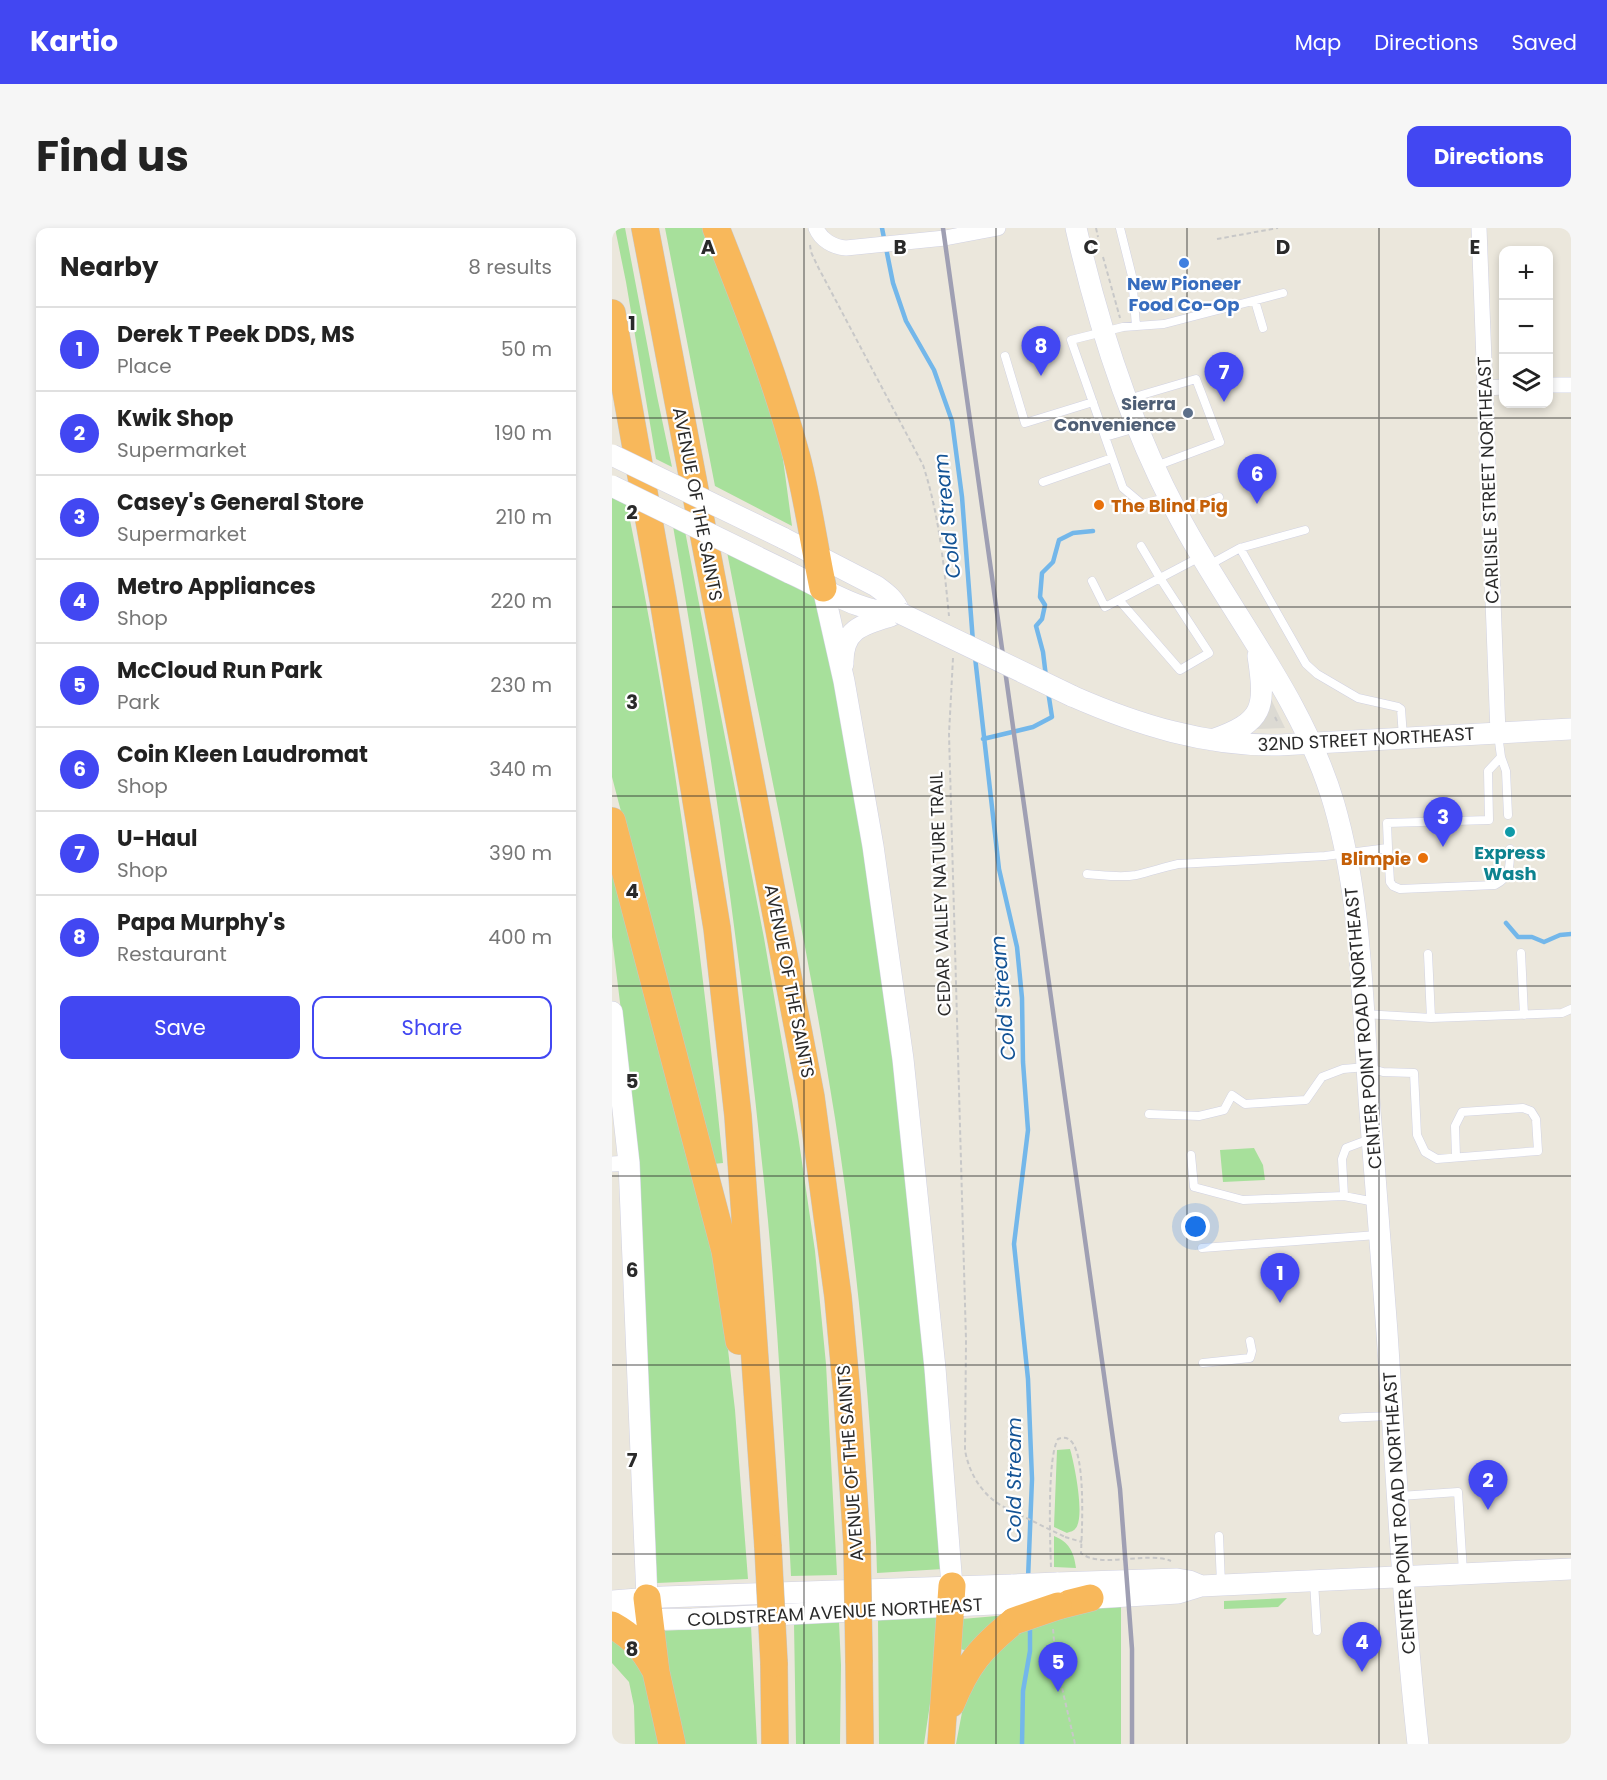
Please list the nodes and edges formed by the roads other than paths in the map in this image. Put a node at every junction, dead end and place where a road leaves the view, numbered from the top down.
1 (645, 228) edge
2 (716, 228) edge
3 (816, 228) edge
4 (998, 228) edge
5 (1076, 228) edge
6 (1120, 228) edge
7 (1479, 228) edge
8 (1283, 293) dead end
9 (1255, 300) junction
10 (612, 313) edge
11 (1136, 326) junction
12 (1263, 328) dead end
13 (1104, 331) junction
14 (1005, 356) dead end
15 (1553, 385) edge
16 (1571, 385) edge
17 (1499, 387) edge
18 (1485, 388) junction
19 (1126, 400) junction
20 (1093, 402) junction
21 (1137, 427) junction
22 (1105, 437) junction
23 (612, 454) edge
24 (1112, 458) junction
25 (1155, 467) junction
26 (1043, 482) dead end
27 (612, 486) edge
28 (1219, 498) dead end
29 (1173, 505) junction
30 (1305, 530) dead end
31 (1141, 546) dead end
32 (1240, 548) junction
33 (816, 555) junction
34 (1204, 561) junction
35 (1160, 578) junction
36 (1092, 581) dead end
37 (823, 588) junction
38 (1119, 600) junction
39 (900, 613) junction
40 (1256, 643) junction
41 (844, 681) junction
42 (1571, 729) edge
43 (1498, 733) junction
44 (1403, 738) junction
45 (1211, 740) junction
46 (1312, 744) junction
47 (1501, 757) junction
48 (1508, 815) dead end
49 (612, 820) edge
50 (1388, 848) junction
51 (1510, 849) dead end
52 (1346, 853) junction
53 (1087, 874) dead end
54 (1521, 953) dead end
55 (1428, 954) dead end
56 (1571, 1009) edge
57 (612, 1012) edge
58 (1363, 1014) junction
59 (1524, 1015) junction
60 (1431, 1018) junction
61 (1366, 1067) junction
62 (1149, 1114) dead end
63 (1372, 1138) junction
64 (1191, 1155) dead end
65 (1456, 1157) junction
66 (621, 1163) edge
67 (1344, 1196) junction
68 (1377, 1202) junction
69 (1379, 1235) junction
70 (1202, 1248) dead end
71 (1251, 1341) dead end
72 (1203, 1363) dead end
73 (1392, 1416) junction
74 (1343, 1418) dead end
75 (762, 1484) junction
76 (1397, 1496) junction
77 (1219, 1536) dead end
78 (1571, 1569) edge
79 (1463, 1574) junction
80 (1403, 1576) junction
81 (1314, 1581) junction
82 (1211, 1586) junction
83 (952, 1596) junction
84 (1055, 1598) junction
85 (1090, 1598) joint
86 (612, 1601) edge
87 (1013, 1603) junction
88 (648, 1609) junction
89 (612, 1620) edge
90 (612, 1625) edge
91 (1317, 1630) dead end
92 (656, 1672) junction
93 (942, 1734) edge
94 (672, 1744) edge
95 (775, 1744) edge
96 (860, 1744) edge
97 (1418, 1744) edge

1 - 96 highway, AVENUE OF THE SAINTS, bridge
2 - 33 highway
3 - 4 street
5 - 13 main road, CENTER POINT ROAD NORTHEAST
6 - 11 lane
7 - 18 street, CARLISLE STREET NORTHEAST
8 - 9 lane
9 - 11 lane
9 - 12 lane
10 - 75 highway
11 - 13 lane
13 - 19 main road, CENTER POINT ROAD NORTHEAST
13 - 20 lane
14 - 20 lane
15 - 16 street
17 - 18 street
18 - 43 street, CARLISLE STREET NORTHEAST
19 - 21 main road, CENTER POINT ROAD NORTHEAST
19 - 25 lane
20 - 22 lane
21 - 22 lane
21 - 25 main road, CENTER POINT ROAD NORTHEAST
22 - 24 lane
23 - 33 main road, 32ND STREET NORTHEAST, bridge
24 - 26 lane
24 - 29 lane
25 - 29 main road, CENTER POINT ROAD NORTHEAST
27 - 37 main road, 32ND STREET NORTHEAST, bridge
28 - 29 lane
29 - 34 main road, CENTER POINT ROAD NORTHEAST
30 - 32 lane
31 - 35 lane
32 - 34 lane
32 - 44 lane
33 - 37 highway
33 - 39 main road, 32ND STREET NORTHEAST
34 - 35 lane
34 - 40 main road, CENTER POINT ROAD NORTHEAST
35 - 38 lane
35 - 38 lane
36 - 38 lane
37 - 39 main road, 32ND STREET NORTHEAST
37 - 41 main road
39 - 41 main road
39 - 45 main road, 32ND STREET NORTHEAST, bridge
40 - 45 main road
40 - 46 main road, CENTER POINT ROAD NORTHEAST
41 - 83 main road
42 - 43 main road, 32ND STREET NORTHEAST
43 - 44 main road, 32ND STREET NORTHEAST
43 - 47 lane
44 - 46 main road, 32ND STREET NORTHEAST
45 - 46 main road, 32ND STREET NORTHEAST
46 - 52 main road, CENTER POINT ROAD NORTHEAST
47 - 48 lane
47 - 50 lane
49 - 75 highway
50 - 51 lane
50 - 52 lane
52 - 53 lane
52 - 58 main road, CENTER POINT ROAD NORTHEAST
54 - 59 lane
55 - 60 lane
56 - 59 lane
57 - 66 main road
58 - 60 lane
58 - 61 main road, CENTER POINT ROAD NORTHEAST
59 - 60 lane
61 - 62 lane
61 - 63 main road, CENTER POINT ROAD NORTHEAST
61 - 65 lane
63 - 67 lane
63 - 68 main road, CENTER POINT ROAD NORTHEAST
64 - 67 lane
65 - 65 lane
66 - 88 main road
67 - 68 lane
68 - 69 main road, CENTER POINT ROAD NORTHEAST
69 - 70 lane
69 - 73 main road, CENTER POINT ROAD NORTHEAST
71 - 72 lane
73 - 74 lane
73 - 76 main road, CENTER POINT ROAD NORTHEAST
75 - 95 highway, bridge
76 - 79 lane
76 - 80 main road, CENTER POINT ROAD NORTHEAST
77 - 82 lane
78 - 79 main road
79 - 80 main road
80 - 81 main road
80 - 97 main road, CENTER POINT ROAD NORTHEAST
81 - 82 main road
81 - 91 lane
82 - 84 main road, COLDSTREAM AVENUE NORTHEAST
82 - 85 main road
83 - 87 main road, COLDSTREAM AVENUE NORTHEAST
83 - 88 main road, COLDSTREAM AVENUE NORTHEAST
83 - 93 highway
84 - 85 highway
84 - 87 highway, bridge
84 - 87 main road, COLDSTREAM AVENUE NORTHEAST, bridge
86 - 88 main road, COLDSTREAM AVENUE NORTHEAST
87 - 93 highway
88 - 89 main road, COLDSTREAM AVENUE NORTHEAST
88 - 92 highway
90 - 92 highway
92 - 94 highway

